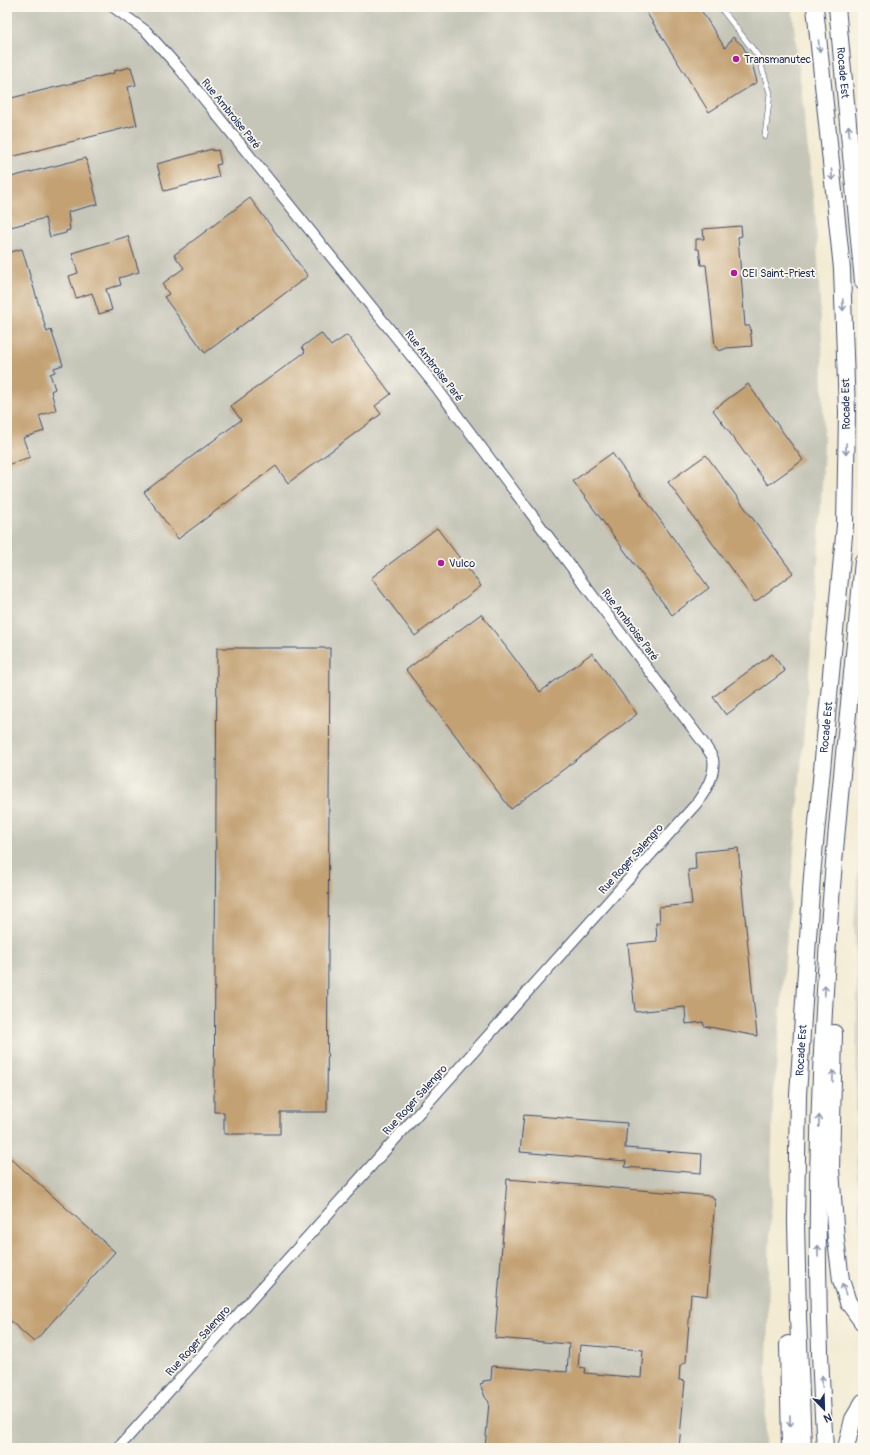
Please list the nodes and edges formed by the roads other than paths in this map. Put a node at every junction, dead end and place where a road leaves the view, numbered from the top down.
1 (113, 7) edge
2 (720, 7) edge
3 (815, 7) edge
4 (837, 7) edge
5 (765, 136) dead end
6 (863, 282) edge
7 (863, 561) edge
8 (713, 760) joint
9 (824, 1010) junction
10 (798, 1316) junction
11 (863, 1323) edge
12 (863, 1402) edge
13 (118, 1448) edge
14 (790, 1448) edge
15 (803, 1448) edge
16 (825, 1448) edge
17 (846, 1448) edge

1 - 8 street, Rue Ambroise Paré
2 - 5 lane
3 -> 10 highway, Rocade Est
6 -> 4 highway, Rocade Est
9 -> 7 highway, Rocade Est
8 - 13 street, Rue Roger Salengro
11 -> 9 highway
16 -> 9 highway, Rocade Est
10 -> 14 highway
10 - 15 highway, Rocade Est
12 - 17 highway

